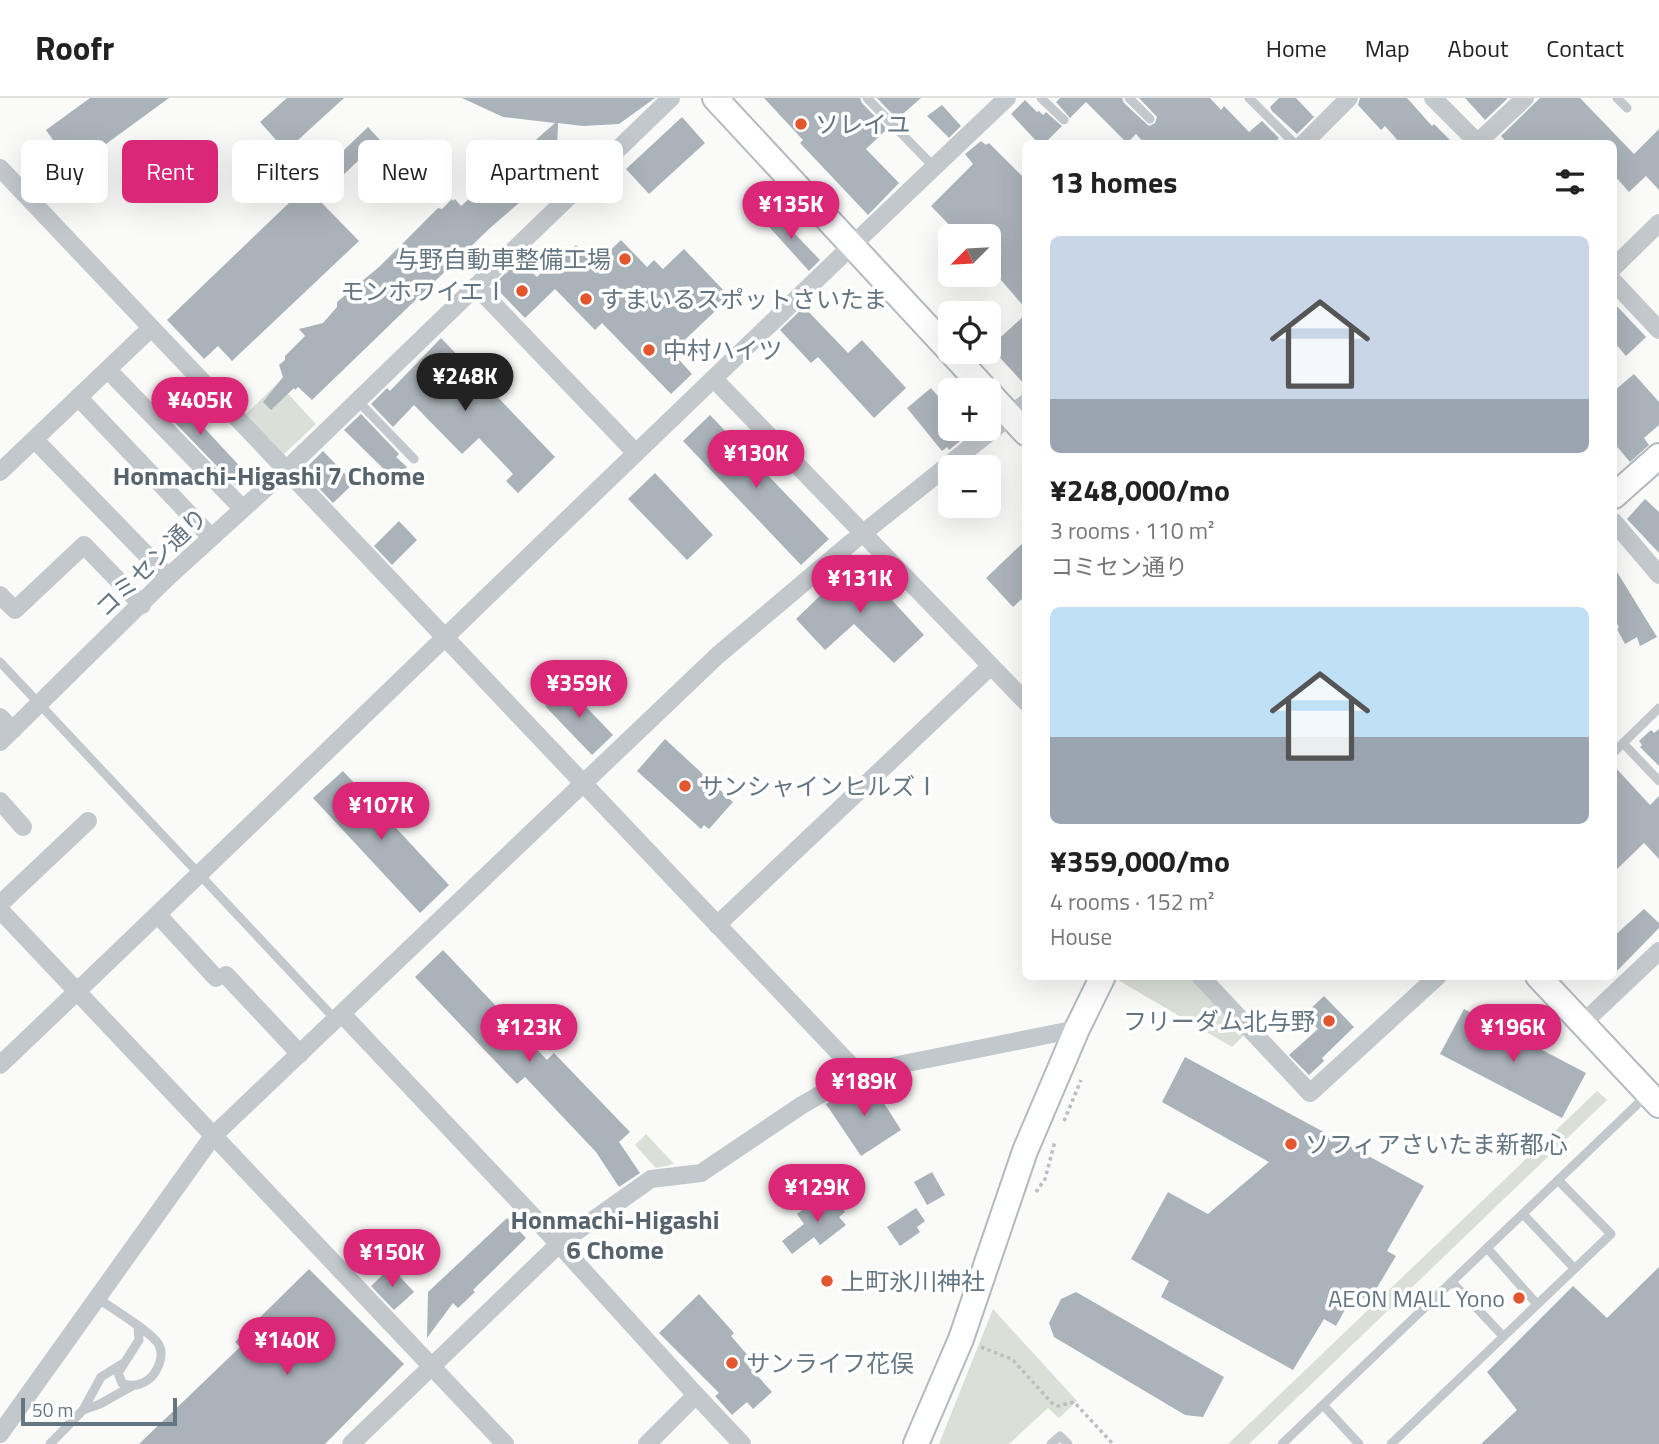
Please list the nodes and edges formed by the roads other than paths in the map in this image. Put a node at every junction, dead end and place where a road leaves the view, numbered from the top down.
1 (671, 98) edge
2 (715, 98) edge
3 (867, 98) edge
4 (1007, 98) edge
5 (1041, 98) edge
6 (1129, 98) edge
7 (1249, 98) edge
8 (1349, 98) edge
9 (1433, 98) edge
10 (1525, 98) edge
11 (1617, 98) edge
12 (1627, 108) dead end
13 (1150, 119) dead end
14 (1064, 120) dead end
15 (1291, 140) edge
16 (1307, 140) edge
17 (1476, 140) edge
18 (1482, 140) edge
19 (934, 167) junction
20 (0, 168) edge
21 (1659, 223) edge
22 (852, 245) junction
23 (1617, 264) edge
24 (1617, 285) edge
25 (476, 286) junction
26 (150, 329) junction
27 (1659, 330) edge
28 (938, 337) edge
29 (963, 364) edge
30 (108, 370) junction
31 (975, 378) edge
32 (714, 379) junction
33 (79, 398) junction
34 (357, 400) junction
35 (1001, 402) edge
36 (1021, 418) edge
37 (35, 440) junction
38 (636, 453) junction
39 (1659, 456) edge
40 (414, 459) dead end
41 (286, 469) junction
42 (0, 472) edge
43 (1617, 493) edge
44 (242, 508) junction
45 (1617, 526) edge
46 (863, 535) junction
47 (211, 537) junction
48 (1659, 575) edge
49 (169, 576) junction
50 (0, 595) edge
51 (142, 605) junction
52 (444, 638) junction
53 (0, 662) edge
54 (991, 666) junction
55 (1022, 698) edge
56 (40, 704) junction
57 (1659, 708) edge
58 (0, 717) edge
59 (6, 736) edge
60 (1623, 743) junction
61 (1617, 749) edge
62 (1659, 781) edge
63 (584, 785) junction
64 (0, 801) edge
65 (88, 821) dead end
66 (23, 827) dead end
67 (201, 875) junction
68 (0, 904) edge
69 (0, 911) edge
70 (158, 915) junction
71 (717, 925) junction
72 (1659, 951) edge
73 (1102, 980) edge
74 (1204, 980) edge
75 (1434, 980) edge
76 (1542, 980) edge
77 (76, 992) junction
78 (339, 1017) junction
79 (1582, 1024) junction
80 (1077, 1029) junction
81 (300, 1054) junction
82 (0, 1065) edge
83 (858, 1073) junction
84 (1654, 1100) edge
85 (213, 1136) junction
86 (1558, 1180) junction
87 (1523, 1214) junction
88 (559, 1244) junction
89 (1487, 1248) junction
90 (1574, 1268) junction
91 (1452, 1282) junction
92 (97, 1298) junction
93 (1537, 1304) junction
94 (138, 1327) junction
95 (1503, 1336) junction
96 (124, 1363) junction
97 (431, 1368) junction
98 (132, 1386) junction
99 (696, 1395) junction
100 (1323, 1405) junction
101 (83, 1410) junction
102 (0, 1434) edge
103 (1283, 1443) edge
104 (50, 1444) edge
105 (351, 1444) edge
106 (505, 1444) edge
107 (647, 1444) edge
108 (742, 1444) edge
109 (916, 1444) edge
110 (1051, 1444) edge
111 (1068, 1444) edge
112 (1359, 1444) edge
113 (1391, 1444) edge

1 - 25 street, コミセン通り
2 - 22 main road
3 - 19 lane
4 - 19 street
5 - 14 lane
6 - 13 lane
7 - 15 lane
8 - 16 street
9 - 17 street
10 - 18 street
11 - 12 lane
19 - 22 street
20 - 26 street
21 - 23 street
22 - 28 main road
22 - 32 street
24 - 27 street
25 - 34 street, コミセン通り
25 - 38 street
26 - 30 street
26 - 41 street
29 - 31 main road
30 - 33 street
30 - 44 street
32 - 38 street
32 - 46 street
33 - 37 street
33 - 47 street
34 - 40 lane
34 - 41 street, コミセン通り
35 - 36 main road
36 - 46 street
37 - 42 street
37 - 49 street
38 - 52 street
39 - 43 main road
41 - 44 street, コミセン通り
41 - 52 street
44 - 47 street, コミセン通り
45 - 48 street
46 - 54 street
46 - 63 street
47 - 49 street, コミセン通り
49 - 51 street, コミセン通り
50 - 51 street
51 - 56 street, コミセン通り
52 - 63 street
52 - 67 street
53 - 56 lane
54 - 55 street
54 - 71 street
56 - 59 street, コミセン通り
56 - 67 lane
57 - 60 lane
58 - 59 street
60 - 61 lane
60 - 62 lane
63 - 71 street
63 - 78 street
64 - 66 street
65 - 68 street
67 - 70 street
67 - 78 lane
69 - 77 street
70 - 77 street
70 - 81 street
71 - 83 street
72 - 79 street
73 - 80 main road
74 - 75 street
76 - 79 main road
77 - 82 street
77 - 85 street
78 - 81 street
78 - 88 street
79 - 84 main road
80 - 83 street
80 - 109 main road
81 - 85 street
83 - 88 street
84 - 86 lane
85 - 92 street
85 - 97 street
86 - 87 lane
86 - 90 lane
87 - 89 lane
87 - 90 lane
88 - 97 street
88 - 99 street
89 - 91 lane
89 - 93 lane
90 - 93 lane
91 - 95 lane
91 - 100 lane
92 - 94 lane
92 - 102 street
93 - 95 lane
94 - 96 lane
94 - 98 lane
95 - 113 lane
96 - 98 lane
96 - 101 lane
97 - 105 street
97 - 106 street
98 - 101 lane
99 - 107 street
99 - 108 street
100 - 103 lane
100 - 112 lane
101 - 104 lane
110 - 111 lane

